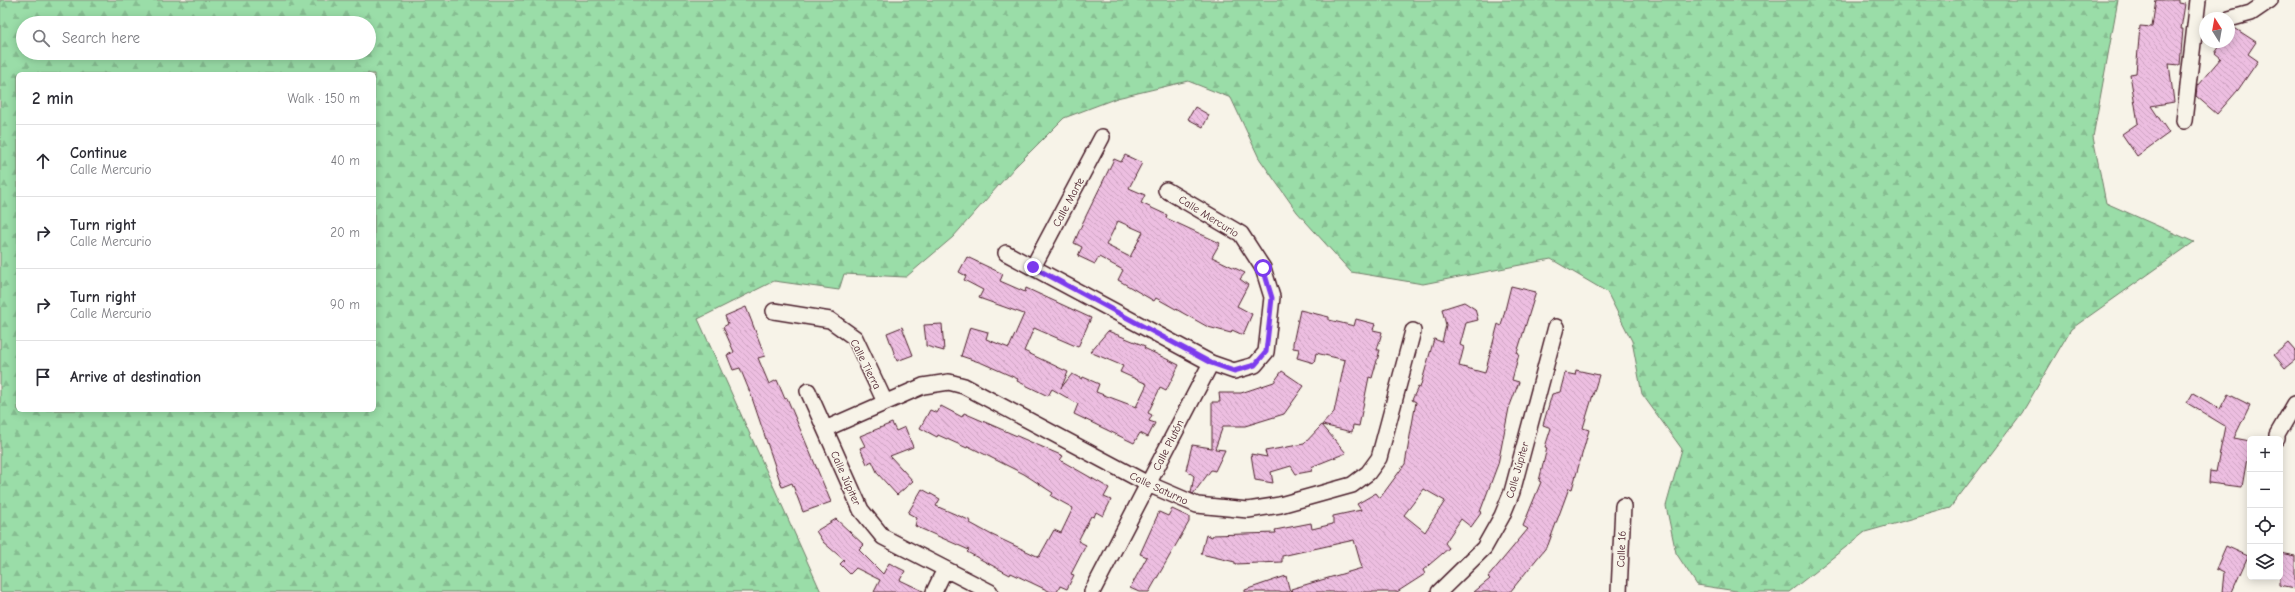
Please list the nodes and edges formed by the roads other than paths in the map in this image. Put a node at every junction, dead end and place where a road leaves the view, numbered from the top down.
1 (2198, 0) edge
2 (2270, 0) edge
3 (2199, 14) edge
4 (2235, 17) edge
5 (2199, 33) edge
6 (2184, 121) dead end
7 (1102, 137) dead end
8 (1166, 190) dead end
9 (1006, 253) dead end
10 (1033, 267) junction
11 (774, 311) dead end
12 (1556, 327) dead end
13 (1413, 331) dead end
14 (1211, 363) junction
15 (808, 391) dead end
16 (885, 402) junction
17 (2295, 404) edge
18 (825, 429) junction
19 (2277, 436) edge
20 (1148, 484) junction
21 (1623, 506) dead end
22 (945, 569) junction
23 (934, 592) edge
24 (990, 592) edge
25 (1092, 592) edge
26 (1439, 592) edge
27 (1620, 592) edge

1 - 3 street
2 - 4 street
5 - 6 street
7 - 10 street, Calle Marte
8 - 14 street, Calle Mercurio
9 - 10 street, Calle Mercurio
10 - 14 street, Calle Mercurio
11 - 16 street, Calle Tierra
12 - 26 street, Calle Júpiter
13 - 20 street, Calle Saturno
14 - 20 street, Calle Plutón
15 - 18 street, Calle Júpiter
16 - 18 street, Calle Saturno
16 - 20 street, Calle Saturno
17 - 19 street
18 - 22 street, Calle Júpiter
20 - 25 street, Calle Plutón
21 - 27 street, Calle 16
22 - 23 street
22 - 24 street, Calle Júpiter

